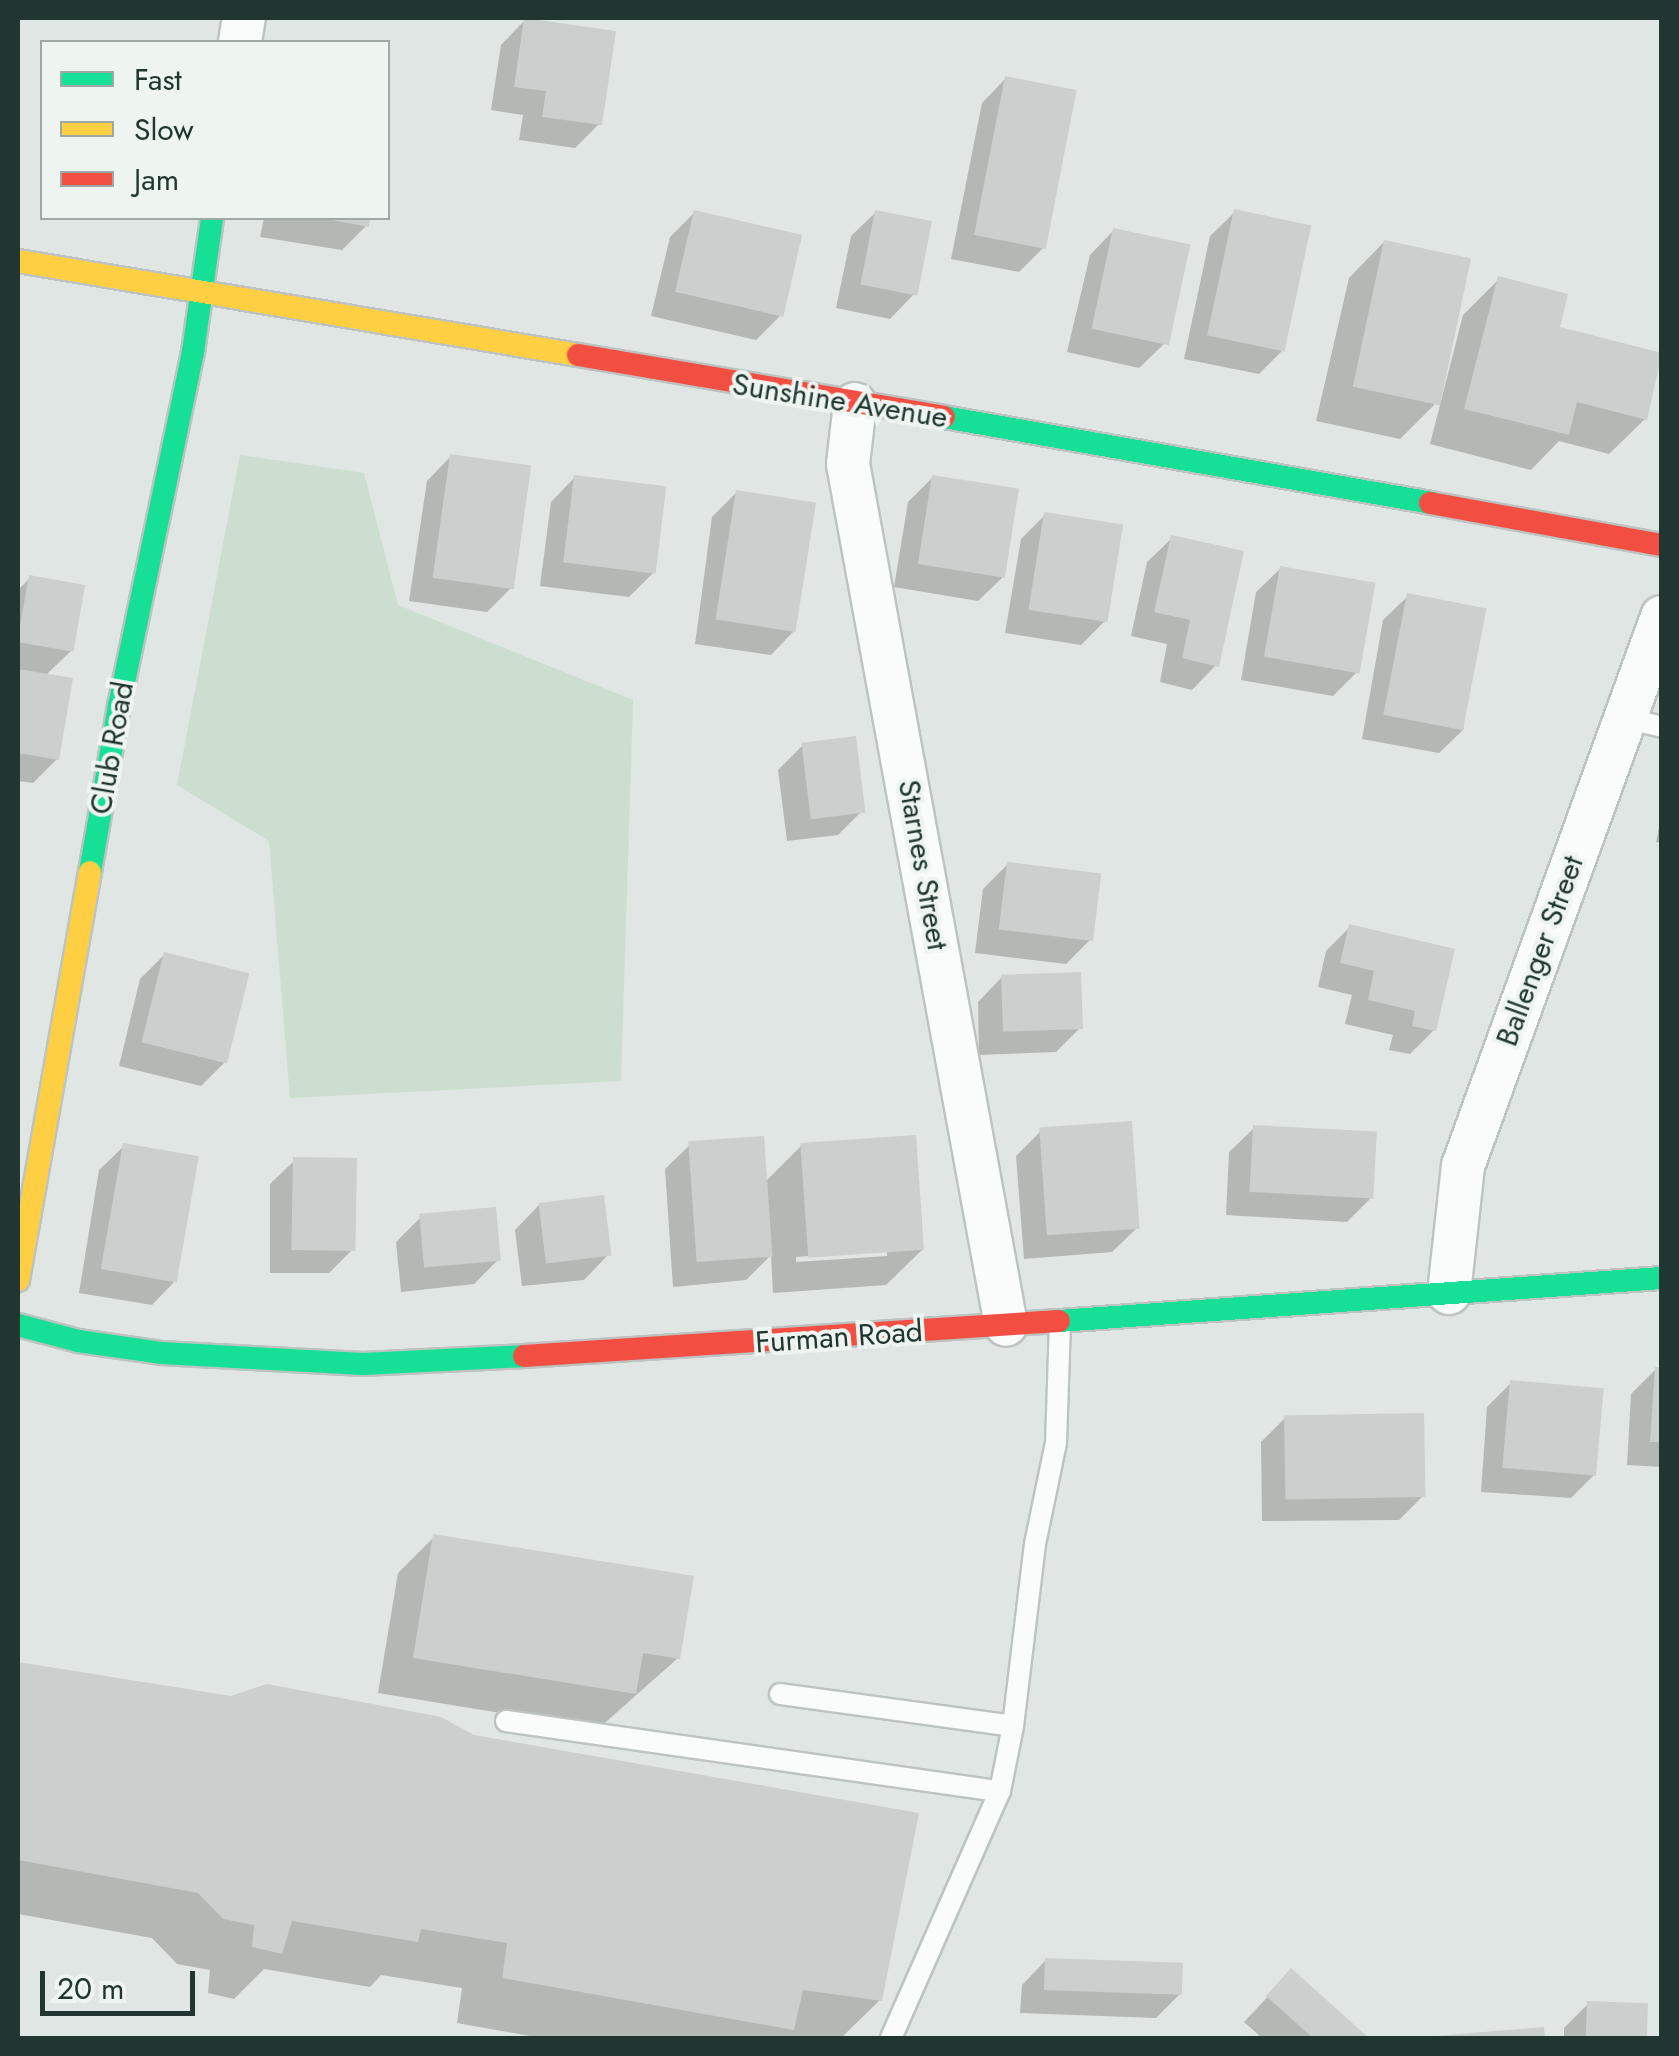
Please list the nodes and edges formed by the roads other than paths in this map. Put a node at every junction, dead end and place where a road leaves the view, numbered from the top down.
1 (212, 220) edge
2 (18, 261) edge
3 (200, 292) junction
4 (855, 404) junction
5 (1662, 546) edge
6 (1662, 617) edge
7 (1642, 722) edge
8 (1662, 1278) edge
9 (18, 1280) edge
10 (1448, 1293) junction
11 (1060, 1321) junction
12 (18, 1325) edge
13 (1006, 1325) junction
14 (780, 1694) dead end
15 (506, 1721) dead end
16 (1013, 1726) junction
17 (1000, 1790) junction
18 (892, 2038) edge

1 - 3 street, Club Road
2 - 3 street, Sunshine Avenue
3 - 4 street, Sunshine Avenue
3 - 9 street, Club Road
4 - 5 street, Sunshine Avenue
4 - 13 street, Starnes Street
6 - 7 street, Ballenger Street
7 - 10 street, Ballenger Street
8 - 10 street, Furman Road
10 - 11 street, Furman Road
11 - 13 street, Furman Road
11 - 16 lane
12 - 13 street, Furman Road
14 - 16 lane
15 - 17 lane
16 - 17 lane
17 - 18 lane

